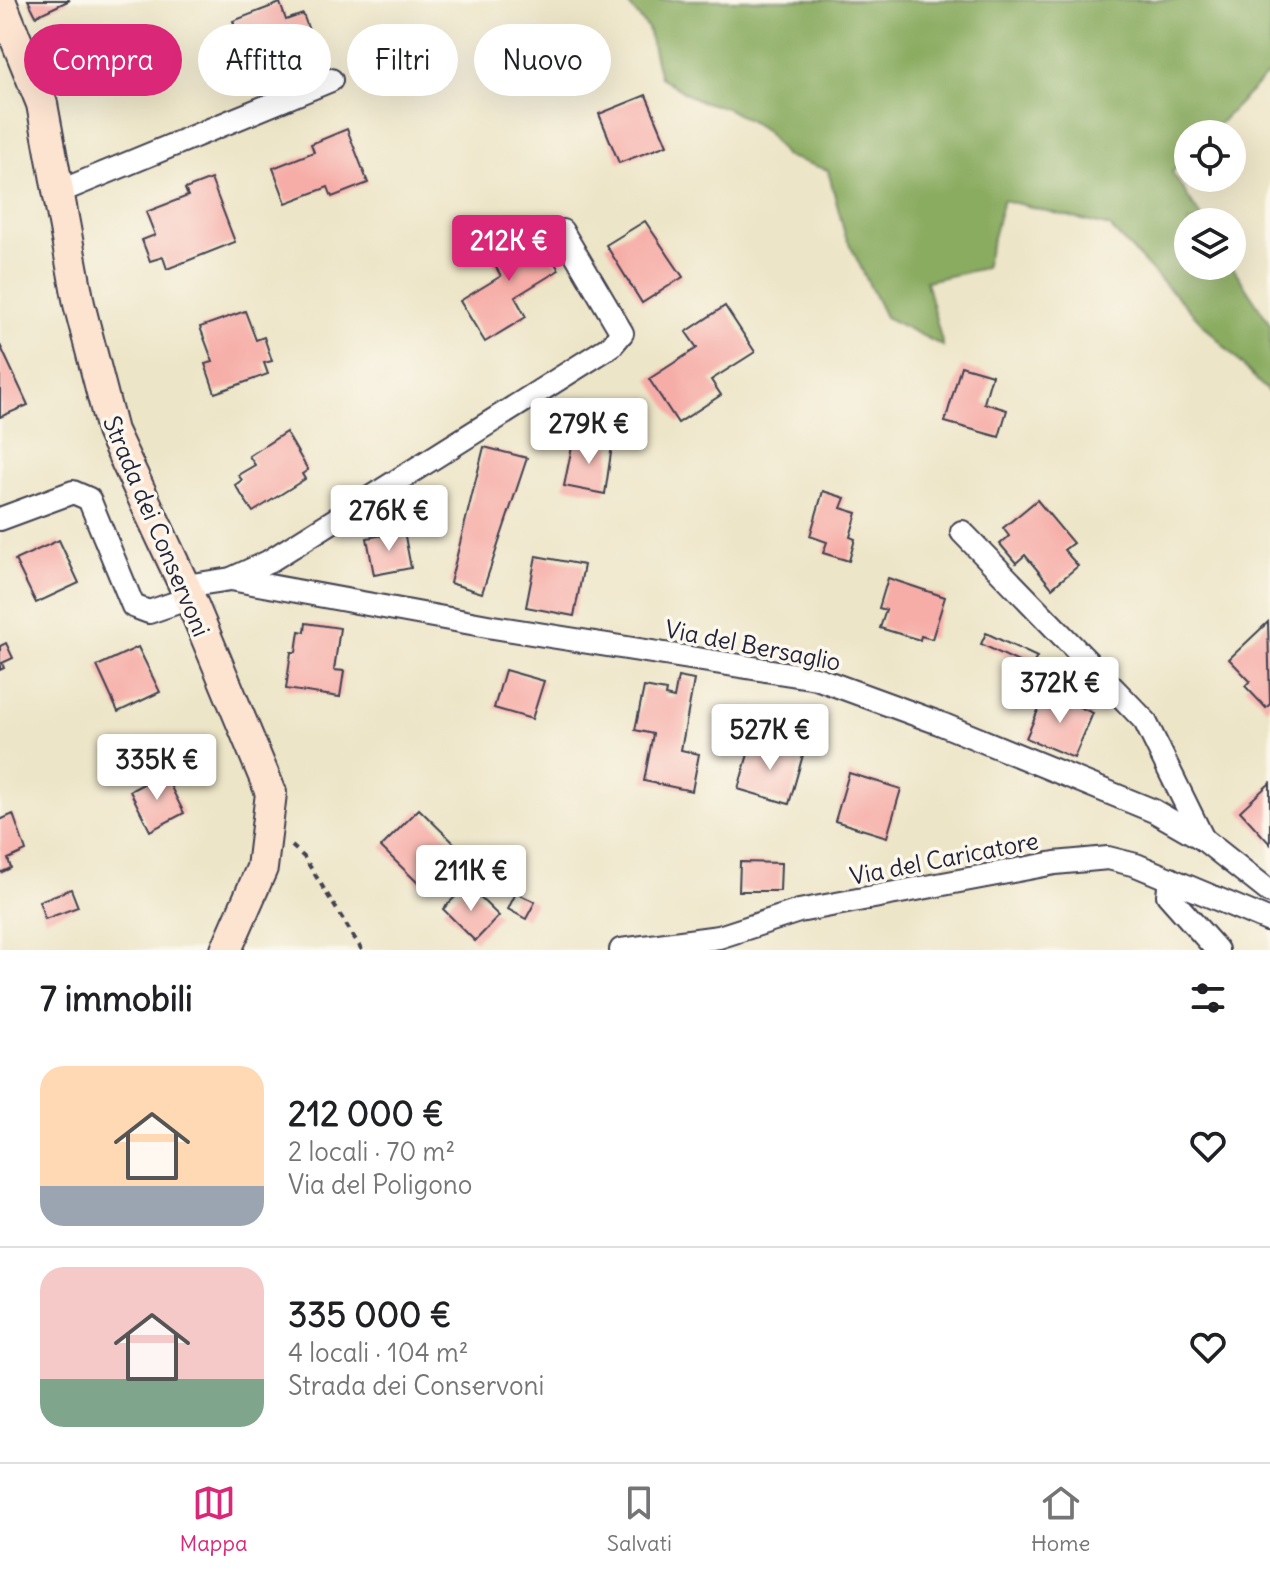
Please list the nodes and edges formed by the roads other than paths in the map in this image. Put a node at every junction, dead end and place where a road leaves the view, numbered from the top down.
1 (0, 0) edge
2 (292, 96) edge
3 (61, 191) junction
4 (562, 231) dead end
5 (0, 519) edge
6 (962, 532) dead end
7 (231, 579) junction
8 (187, 592) junction
9 (1203, 839) junction
10 (1170, 879) junction
11 (1270, 892) edge
12 (1270, 921) edge
13 (226, 950) edge
14 (621, 950) edge
15 (1217, 950) edge

1 - 3 street, Strada dei Conservoni
2 - 3 street
3 - 8 street, Strada dei Conservoni
4 - 7 street
5 - 8 street
6 - 9 street
7 - 8 street
7 - 9 street, Via del Bersaglio
8 - 13 street, Strada dei Conservoni
9 - 11 street, Via del Bersaglio
10 - 12 street, Via del Caricatore
10 - 14 street, Via del Caricatore
10 - 15 street

